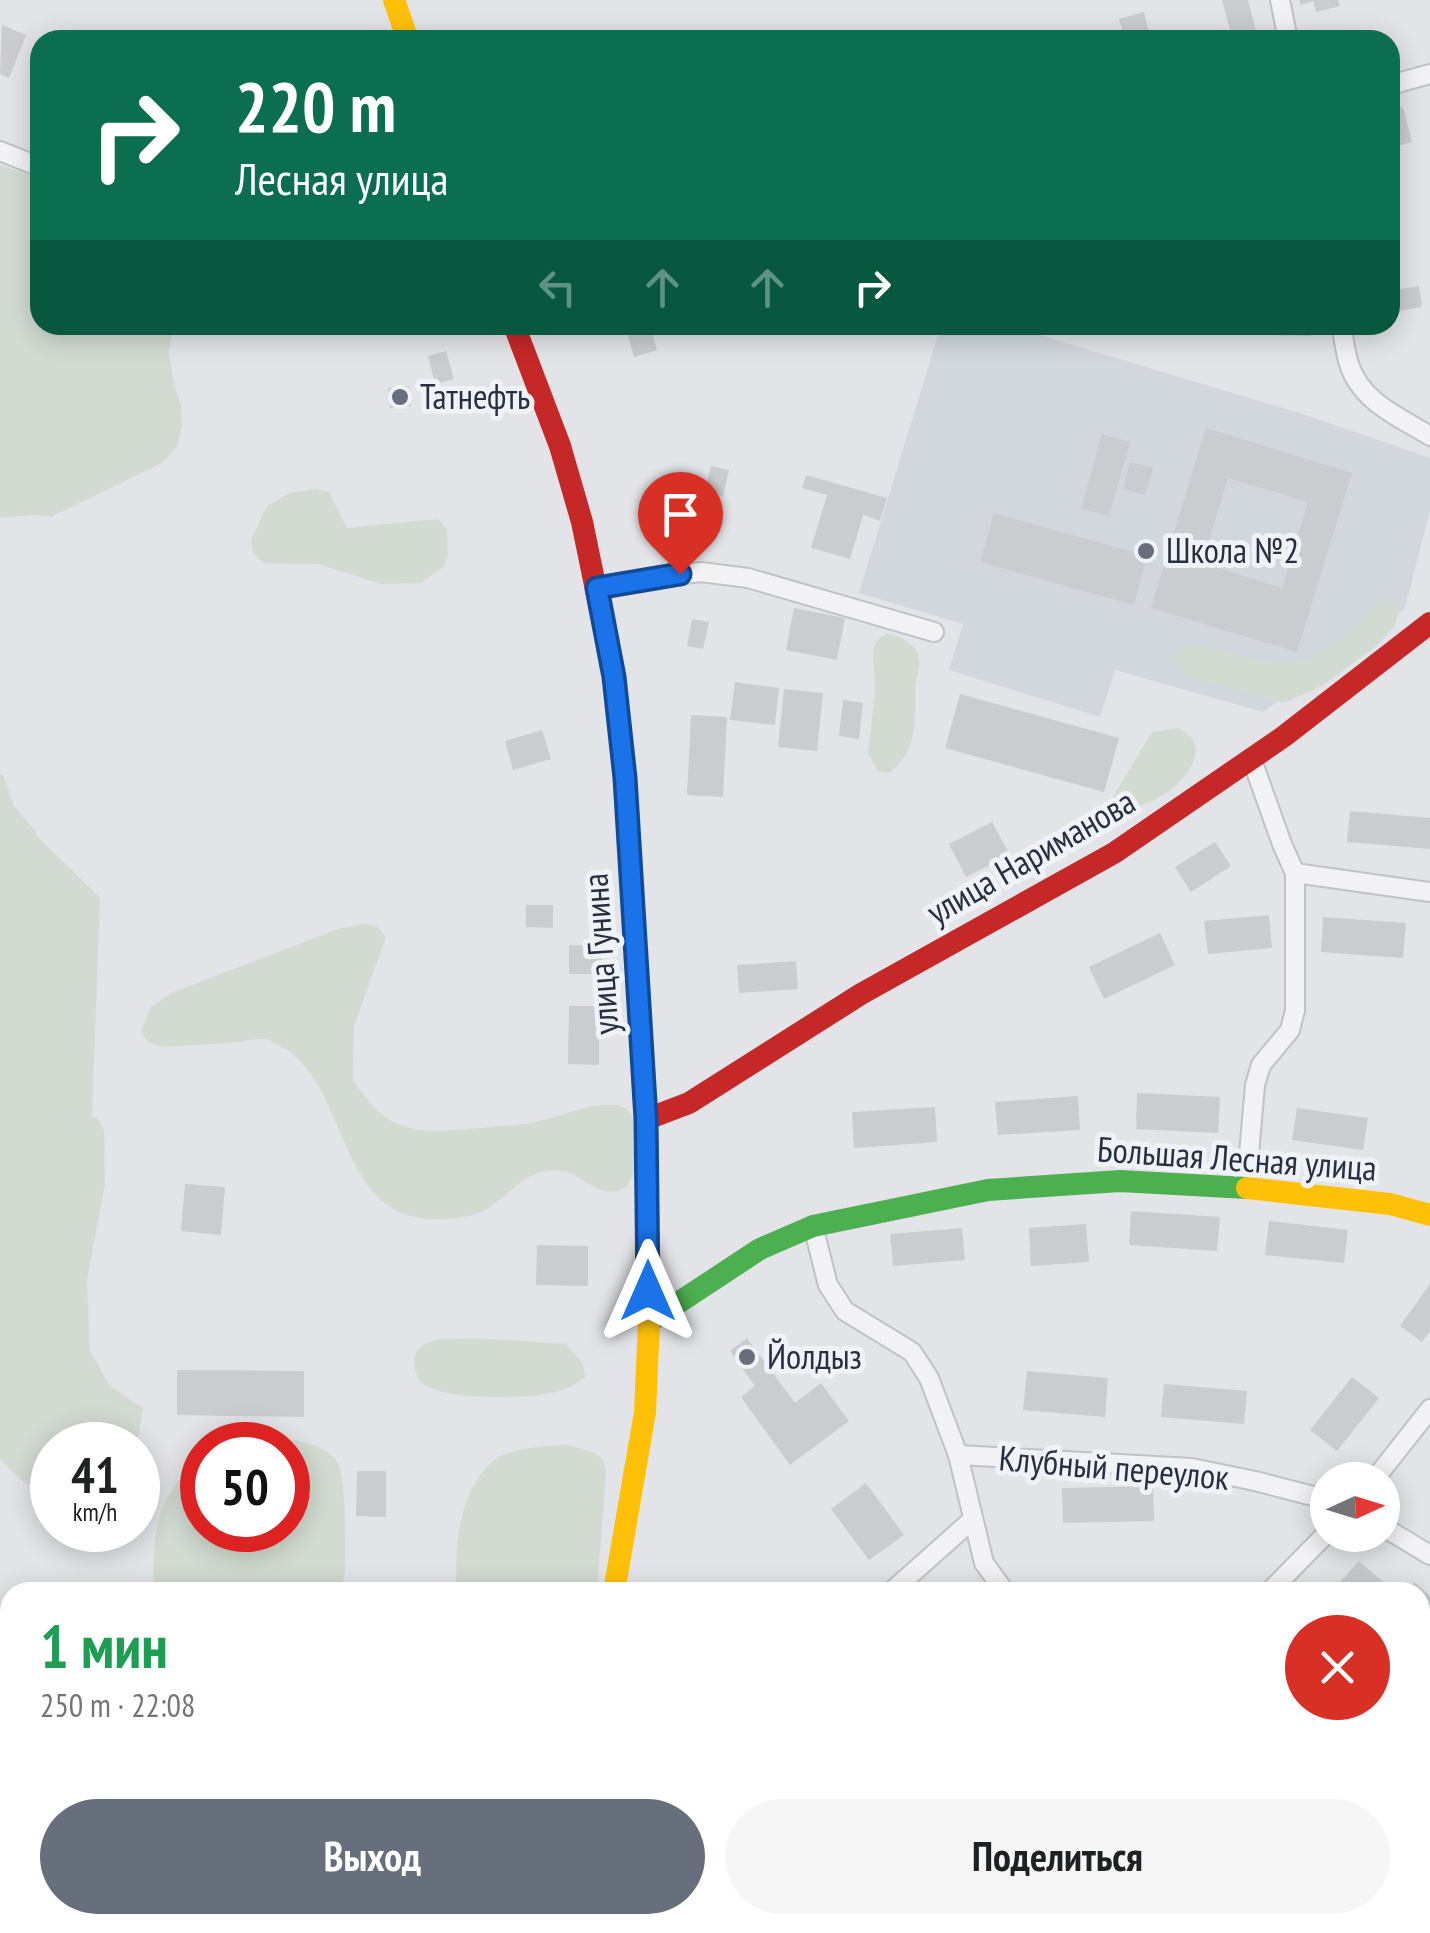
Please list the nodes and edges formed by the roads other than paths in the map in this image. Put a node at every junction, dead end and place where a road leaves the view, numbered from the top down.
1 (394, 0) edge
2 (1280, 0) edge
3 (404, 30) edge
4 (1286, 30) edge
5 (1430, 74) edge
6 (1400, 82) edge
7 (0, 151) edge
8 (30, 163) edge
9 (518, 335) edge
10 (1343, 335) edge
11 (1430, 436) edge
12 (597, 588) junction
13 (1430, 622) edge
14 (934, 632) dead end
15 (1252, 760) junction
16 (1295, 874) junction
17 (1430, 892) edge
18 (646, 1119) junction
19 (1246, 1188) junction
20 (1430, 1215) edge
21 (814, 1226) junction
22 (649, 1322) junction
23 (1430, 1409) edge
24 (958, 1455) junction
25 (1388, 1462) edge
26 (1310, 1495) edge
27 (974, 1519) junction
28 (1400, 1537) edge
29 (1310, 1550) edge
30 (1430, 1555) edge
31 (616, 1582) edge
32 (903, 1582) edge
33 (998, 1582) edge
34 (1279, 1582) edge

1 - 3 street
2 - 4 street
5 - 6 street
7 - 8 street
9 - 12 street, улица Гунина
10 - 11 street
12 - 14 street
12 - 18 street, улица Гунина
13 - 15 street, улица Нариманова
15 - 16 street
15 - 18 street, улица Нариманова
16 - 17 street
16 - 19 street
18 - 22 street, улица Гунина
19 - 20 street, Большая Лесная улица
19 - 21 street, Большая Лесная улица
21 - 22 street, Большая Лесная улица
21 - 24 street
22 - 31 street, улица Гунина
23 - 25 street
24 - 26 street, Клубный переулок
24 - 27 street
27 - 32 street
27 - 33 street
28 - 30 street
29 - 34 street

